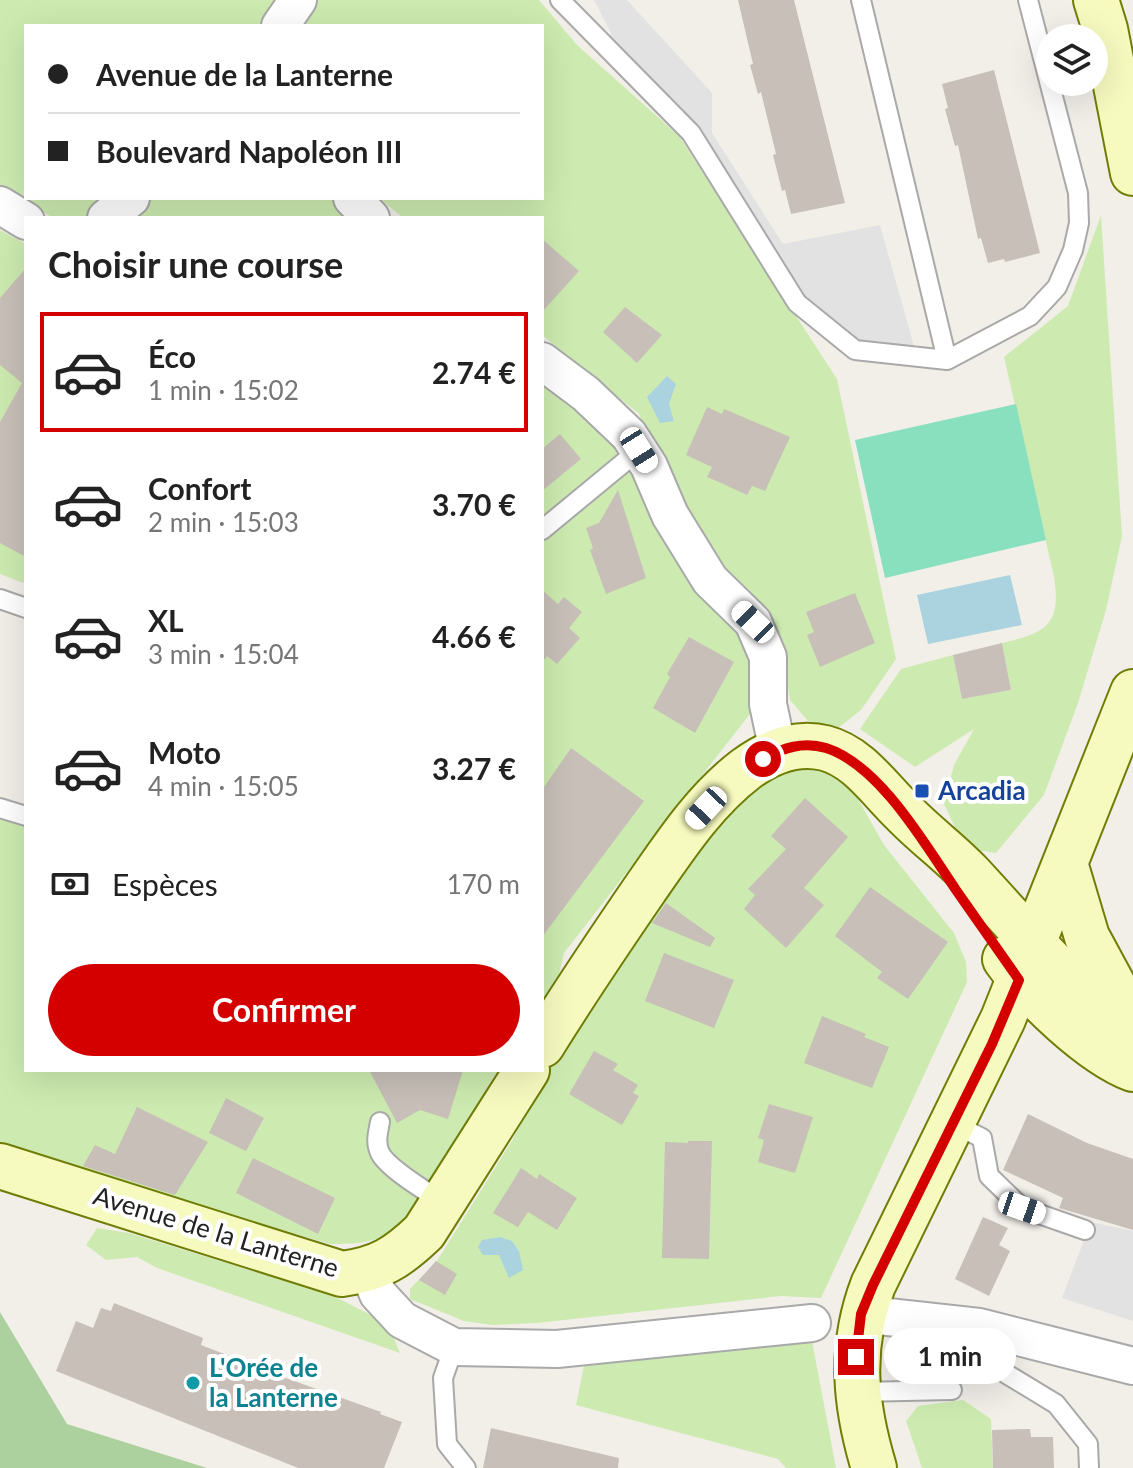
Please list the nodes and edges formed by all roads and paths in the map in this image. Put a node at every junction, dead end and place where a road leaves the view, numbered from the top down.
1 (298, 0) edge
2 (560, 0) edge
3 (861, 0) edge
4 (1028, 0) edge
5 (1096, 0) edge
6 (281, 24) edge
7 (1133, 173) edge
8 (128, 200) edge
9 (354, 200) edge
10 (0, 205) edge
11 (108, 216) edge
12 (369, 216) edge
13 (24, 220) edge
14 (947, 360) junction
15 (544, 363) edge
16 (639, 450) junction
17 (544, 528) edge
18 (0, 599) edge
19 (24, 607) edge
20 (1133, 692) edge
21 (778, 751) junction
22 (0, 808) edge
23 (24, 815) edge
24 (1065, 863) junction
25 (1026, 962) junction
26 (1133, 1022) edge
27 (1133, 1034) edge
28 (544, 1042) edge
29 (1133, 1069) edge
30 (526, 1072) edge
31 (380, 1122) dead end
32 (952, 1123) junction
33 (0, 1166) edge
34 (444, 1203) junction
35 (1085, 1230) dead end
36 (368, 1270) junction
37 (861, 1314) junction
38 (812, 1323) dead end
39 (943, 1323) junction
40 (454, 1347) junction
41 (1133, 1366) edge
42 (952, 1390) dead end
43 (858, 1392) junction
44 (466, 1468) edge
45 (874, 1468) edge
46 (1089, 1468) edge

1 - 6 street
2 - 14 lane
3 - 14 lane
4 - 14 lane
5 - 7 main road
8 - 11 street
9 - 12 street
10 - 13 street
15 - 16 street
16 - 17 lane
16 - 21 street
18 - 19 lane
20 - 24 main road
21 - 25 main road
21 - 28 main road
22 - 23 lane
24 - 25 main road
24 - 26 main road
25 - 27 main road
25 - 29 main road
25 - 32 main road
30 - 34 main road, Avenue de la Lanterne
31 - 34 lane
32 - 35 lane
32 - 37 main road
33 - 36 main road, Avenue de la Lanterne
34 - 36 main road, Avenue de la Lanterne
36 - 40 street
37 - 39 street
37 - 43 main road
38 - 40 street
39 - 41 street
39 - 46 lane
40 - 44 lane
42 - 43 lane
43 - 45 main road

